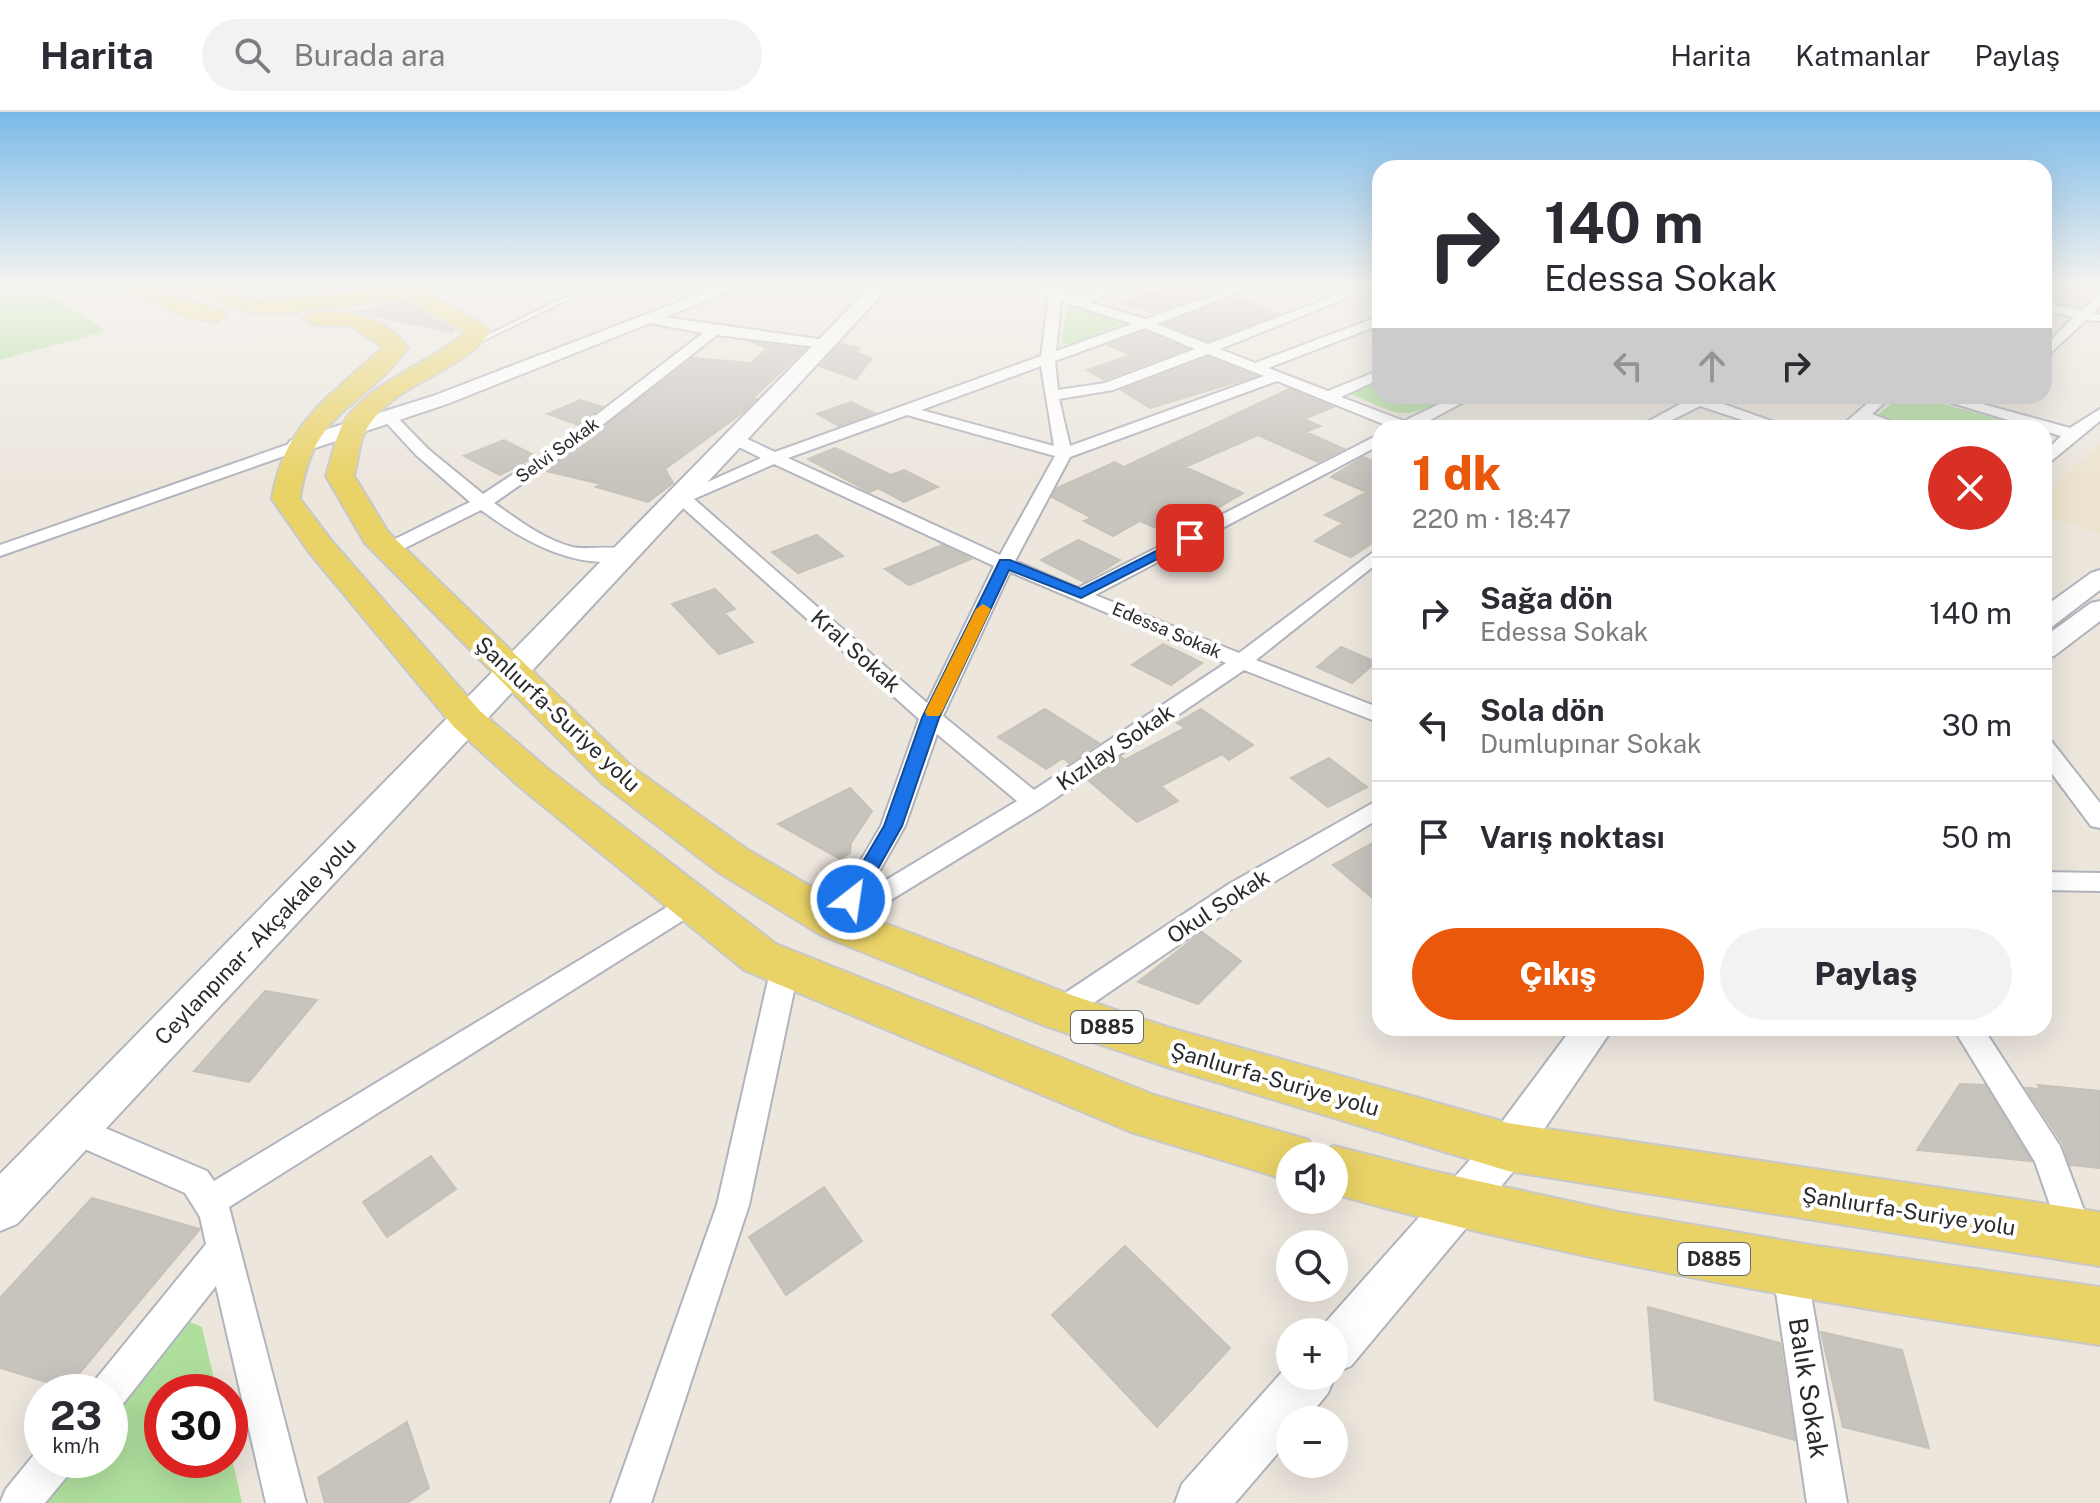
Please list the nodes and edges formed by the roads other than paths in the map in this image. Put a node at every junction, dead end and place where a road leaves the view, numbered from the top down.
1 (393, 351) edge
2 (458, 351) edge
3 (567, 351) edge
4 (688, 351) edge
5 (819, 351) edge
6 (1049, 351) edge
7 (1071, 351) edge
8 (1204, 351) edge
9 (1208, 351) edge
10 (1299, 351) edge
11 (1048, 360) junction
12 (1254, 368) junction
13 (1275, 377) junction
14 (1372, 378) edge
15 (1051, 396) junction
16 (1328, 397) junction
17 (1452, 404) edge
18 (1685, 404) edge
19 (1716, 404) edge
20 (1876, 404) edge
21 (1965, 404) edge
22 (1992, 404) edge
23 (905, 410) junction
24 (1986, 410) junction
25 (2100, 414) edge
26 (1862, 416) junction
27 (1384, 420) edge
28 (1420, 420) edge
29 (1658, 420) edge
30 (1761, 420) edge
31 (1857, 420) edge
32 (1875, 420) edge
33 (2022, 420) edge
34 (371, 421) junction
35 (2052, 428) edge
36 (2072, 434) junction
37 (737, 440) junction
38 (1372, 443) edge
39 (298, 446) junction
40 (1064, 454) junction
41 (2052, 454) edge
42 (774, 458) junction
43 (681, 498) junction
44 (483, 502) junction
45 (389, 549) junction
46 (0, 551) edge
47 (625, 555) junction
48 (1372, 558) edge
49 (1005, 563) junction
50 (2098, 582) edge
51 (1081, 594) junction
52 (2100, 609) edge
53 (2052, 614) edge
54 (2052, 644) edge
55 (1241, 662) junction
56 (511, 673) junction
57 (1372, 713) edge
58 (931, 718) junction
59 (467, 719) junction
60 (2052, 758) edge
61 (2052, 782) edge
62 (1033, 802) junction
63 (1372, 812) edge
64 (2100, 822) edge
65 (2052, 881) edge
66 (2100, 882) edge
67 (692, 902) junction
68 (837, 923) junction
69 (785, 967) junction
70 (1060, 1011) junction
71 (1588, 1036) edge
72 (1972, 1036) edge
73 (75, 1130) junction
74 (1508, 1147) junction
75 (1276, 1153) edge
76 (1348, 1174) edge
77 (209, 1202) junction
78 (1458, 1206) junction
79 (0, 1208) edge
80 (2089, 1238) edge
81 (224, 1248) junction
82 (1790, 1272) junction
83 (2100, 1316) edge
84 (1348, 1333) edge
85 (123, 1374) edge
86 (1299, 1390) edge
87 (40, 1478) edge
88 (20, 1503) edge
89 (286, 1503) edge
90 (631, 1503) edge
91 (1201, 1503) edge
92 (1827, 1503) edge

1 - 39 main road
2 - 34 main road
3 - 34 street
4 - 44 street, Selvi Sokak
5 - 37 main road, Ceylanpınar - Akçakale yolu
6 - 11 street
7 - 11 street
8 - 15 street
9 - 12 street
10 - 12 street
11 - 15 street
11 - 23 street
12 - 13 street
13 - 16 street
13 - 40 street
14 - 16 street
15 - 40 street
16 - 27 street
17 - 28 street
18 - 29 street
19 - 30 street
20 - 26 street
21 - 24 street
22 - 24 street
23 - 40 street
23 - 42 street
24 - 33 street
25 - 36 street
26 - 31 street
26 - 32 street
34 - 39 street
34 - 44 street
34 - 45 main road, Şanlıurfa-Suriye yolu / D885
35 - 36 street
36 - 41 street
37 - 42 street, Edessa Sokak
37 - 43 main road, Ceylanpınar - Akçakale yolu
38 - 51 street
39 - 46 street
39 - 59 main road
40 - 49 street
42 - 43 street
42 - 49 street, Edessa Sokak
43 - 47 main road, Ceylanpınar - Akçakale yolu
43 - 58 street, Kral Sokak
44 - 45 street, Selvi Sokak
44 - 47 street
45 - 56 main road, Şanlıurfa-Suriye yolu / D885
47 - 56 main road, Ceylanpınar - Akçakale yolu
48 - 55 street, Kızılay Sokak
49 - 51 street, Edessa Sokak
49 - 58 street
50 - 53 street
51 - 55 street, Edessa Sokak
52 - 54 street
55 - 57 street, Edessa Sokak
55 - 62 street, Kızılay Sokak
56 - 59 main road, Ceylanpınar - Akçakale yolu
56 - 68 main road, Şanlıurfa-Suriye yolu / D885
58 - 62 street, Kral Sokak
58 - 68 street
59 - 67 main road
59 - 73 main road, Ceylanpınar - Akçakale yolu
60 - 64 street
61 - 64 street
62 - 68 street, Kızılay Sokak
63 - 70 street, Okul Sokak
65 - 66 street
67 - 69 main road
67 - 77 street
68 - 70 main road, Şanlıurfa-Suriye yolu / D885
69 - 75 main road
69 - 90 street
70 - 74 main road, Şanlıurfa-Suriye yolu / D885
71 - 74 street
72 - 80 street
73 - 77 street
73 - 79 main road, Ceylanpınar - Akçakale yolu
74 - 78 street
74 - 80 main road, Şanlıurfa-Suriye yolu / D885
76 - 78 main road, D885
77 - 81 street
78 - 82 main road, D885
78 - 84 street
81 - 85 street
81 - 89 street
82 - 83 main road, D885
82 - 92 street, Balık Sokak
86 - 91 street
87 - 88 street

